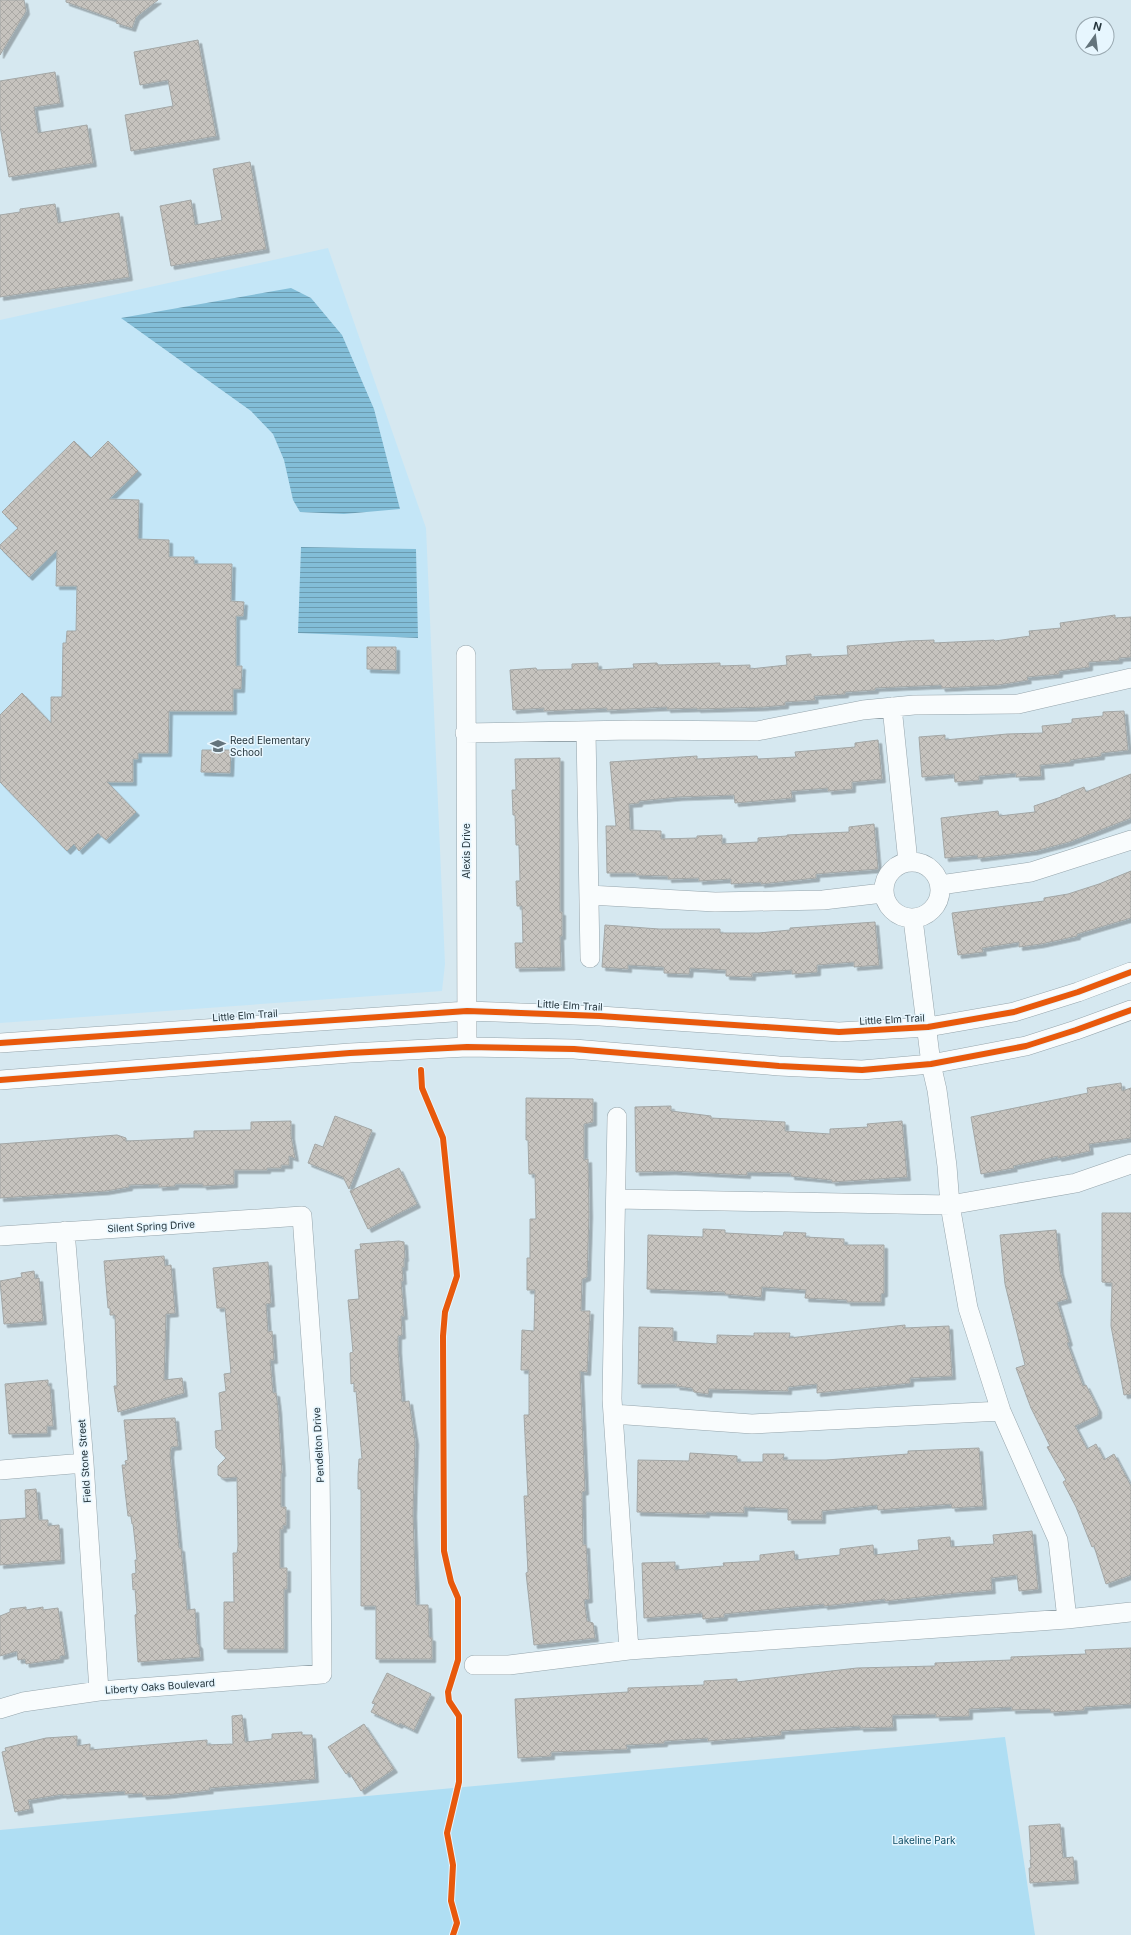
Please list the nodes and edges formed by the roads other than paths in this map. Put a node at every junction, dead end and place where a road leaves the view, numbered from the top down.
1 (466, 655) dead end
2 (1131, 678) edge
3 (892, 707) junction
4 (586, 731) junction
5 (465, 733) junction
6 (1131, 840) edge
7 (908, 862) junction
8 (940, 885) junction
9 (884, 893) junction
10 (589, 895) junction
11 (913, 919) junction
12 (590, 958) dead end
13 (1131, 972) edge
14 (1131, 1010) edge
15 (467, 1011) junction
16 (928, 1027) junction
17 (0, 1043) edge
18 (467, 1047) junction
19 (931, 1064) junction
20 (0, 1080) edge
21 (617, 1117) dead end
22 (1131, 1164) edge
23 (616, 1199) junction
24 (950, 1205) junction
25 (302, 1216) joint
26 (65, 1231) junction
27 (0, 1236) edge
28 (1001, 1411) junction
29 (613, 1414) junction
30 (84, 1463) junction
31 (0, 1470) edge
32 (1131, 1612) edge
33 (1067, 1619) junction
34 (629, 1650) junction
35 (474, 1665) dead end
36 (322, 1674) joint
37 (100, 1691) junction
38 (0, 1709) edge

1 - 5 street, Alexis Drive
2 - 3 street
3 - 4 street
3 - 7 street
4 - 5 street
4 - 10 street
5 - 15 street, Alexis Drive
6 - 8 street
7 - 8 street
7 - 9 street
8 - 11 street
9 - 10 street
9 - 11 street
10 - 12 street
11 - 16 street
13 - 16 street, Little Elm Trail
14 - 19 street
15 - 16 street, Little Elm Trail
15 - 17 street, Little Elm Trail
15 - 18 street, Alexis Drive
16 - 19 street
18 - 19 street
18 - 20 street
19 - 24 street
21 - 23 street
22 - 24 street
23 - 24 street
23 - 29 street
24 - 28 street
25 - 26 street, Silent Spring Drive
25 - 36 street, Pendelton Drive
26 - 27 street, Silent Spring Drive
26 - 30 street, Field Stone Street
28 - 29 street
28 - 33 street
29 - 34 street
30 - 31 street
30 - 37 street, Field Stone Street
32 - 33 street
33 - 34 street
34 - 35 street
36 - 37 street, Liberty Oaks Boulevard
37 - 38 street, Liberty Oaks Boulevard

